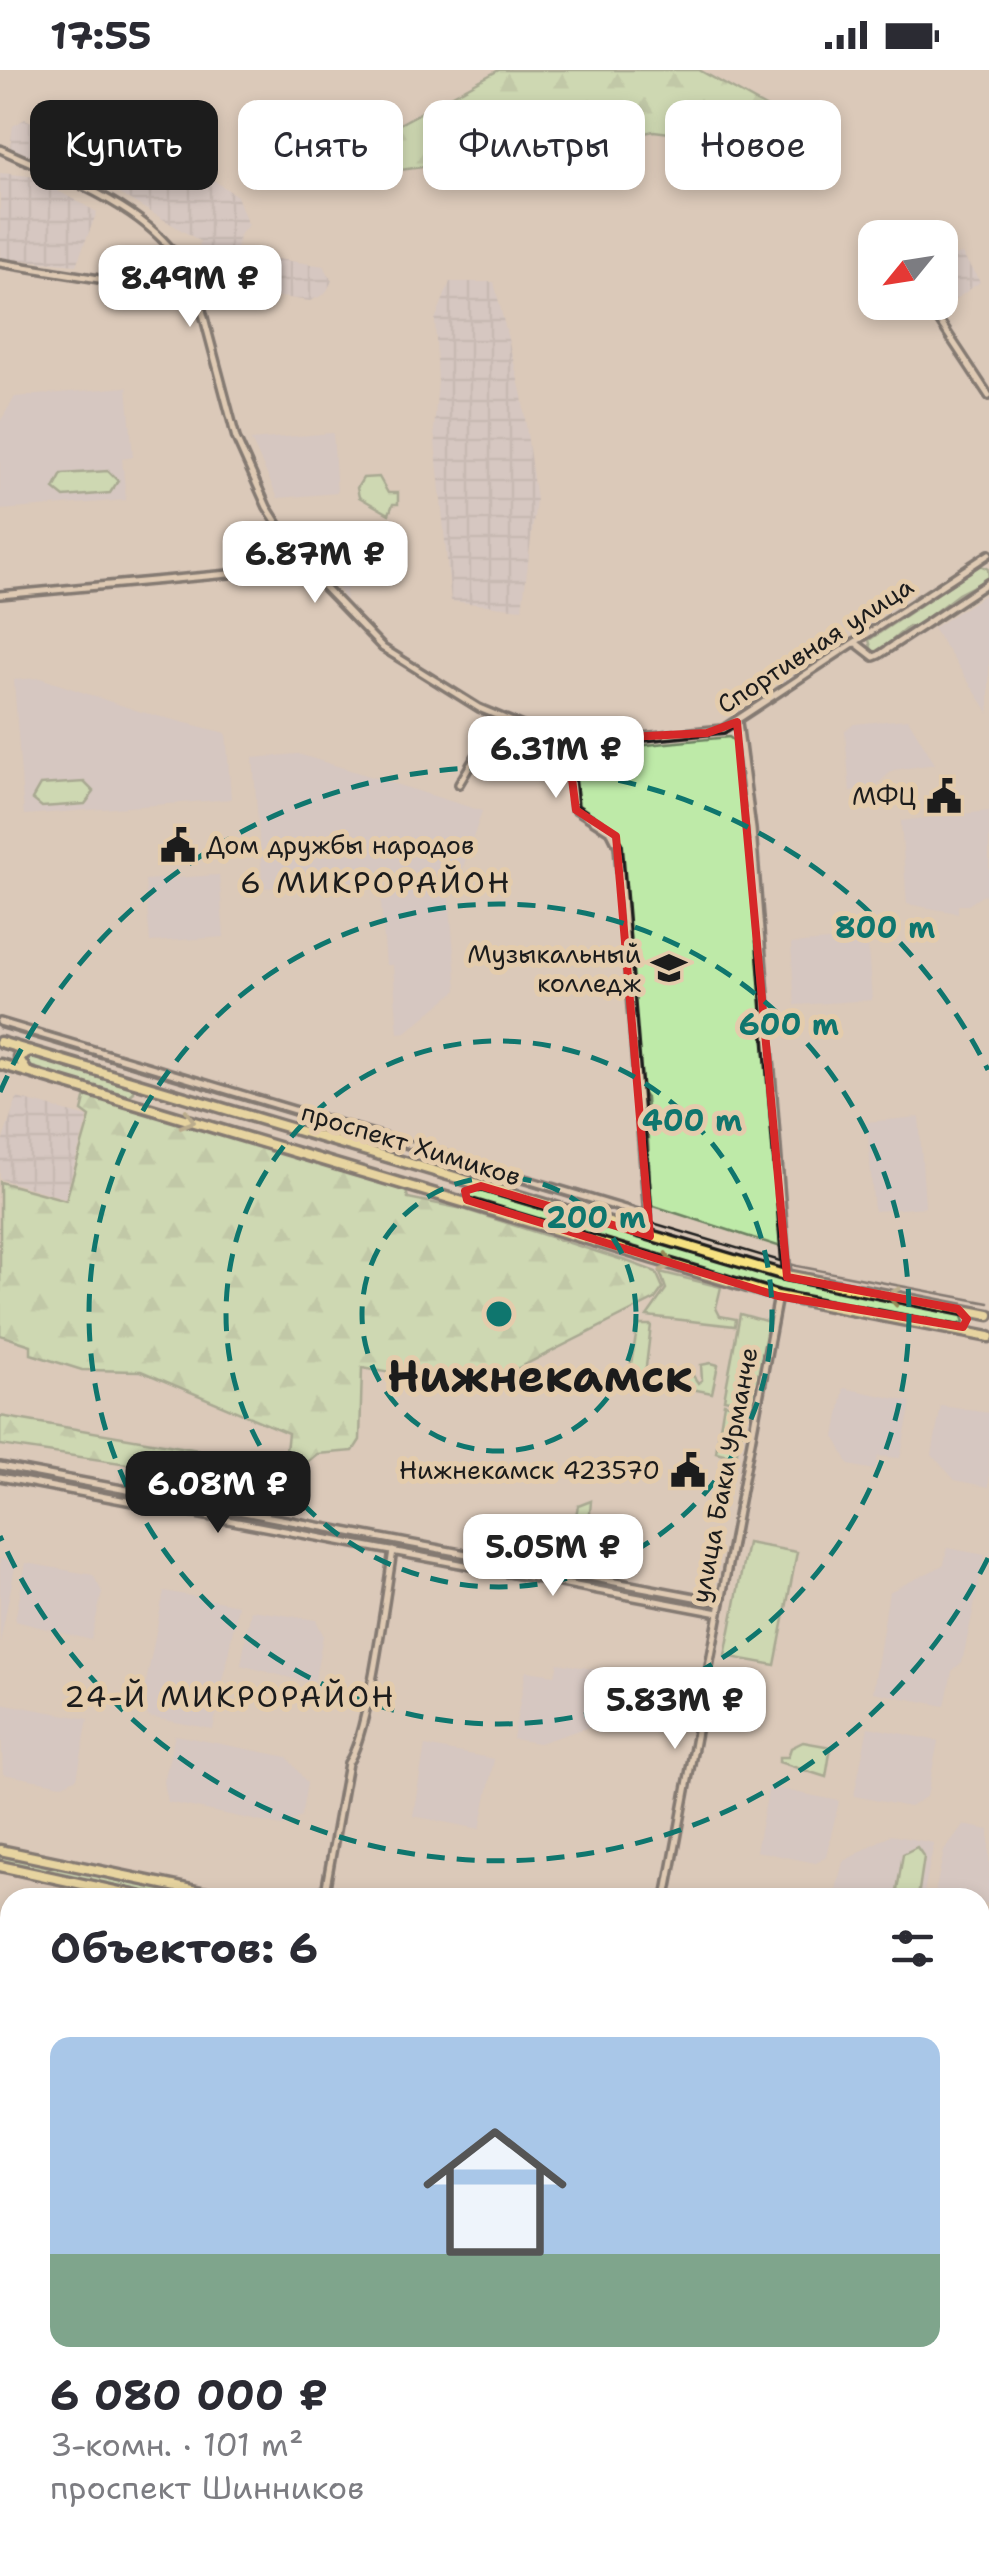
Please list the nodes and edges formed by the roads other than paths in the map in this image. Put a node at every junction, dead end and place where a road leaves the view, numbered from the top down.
1 (0, 149) edge
2 (0, 263) edge
3 (198, 296) junction
4 (939, 320) edge
5 (989, 396) edge
6 (987, 558) edge
7 (305, 568) junction
8 (989, 582) edge
9 (0, 595) edge
10 (856, 642) junction
11 (738, 722) junction
12 (568, 740) junction
13 (476, 754) dead end
14 (460, 784) dead end
15 (0, 1022) edge
16 (0, 1042) edge
17 (30, 1051) junction
18 (0, 1064) edge
19 (28, 1072) junction
20 (132, 1081) junction
21 (124, 1100) junction
22 (482, 1186) junction
23 (474, 1206) junction
24 (648, 1216) junction
25 (646, 1234) junction
26 (787, 1276) junction
27 (778, 1296) junction
28 (958, 1309) junction
29 (989, 1315) edge
30 (951, 1329) junction
31 (989, 1337) edge
32 (0, 1466) edge
33 (0, 1477) edge
34 (392, 1551) junction
35 (721, 1602) junction
36 (719, 1613) junction
37 (0, 1850) edge
38 (0, 1866) edge
39 (101, 1888) edge
40 (178, 1888) edge
41 (326, 1888) edge
42 (668, 1888) edge

1 - 3 street, Спортивная улица
2 - 3 street
3 - 7 street, Спортивная улица
4 - 5 street
6 - 10 street, Спортивная улица
7 - 9 street
7 - 12 street, Спортивная улица
8 - 10 street
10 - 11 street, Спортивная улица
11 - 12 street, Спортивная улица
11 - 26 street
12 - 24 street
13 - 14 street
15 - 24 street
16 - 17 main road, проспект Химиков
17 - 19 main road
17 - 20 main road, проспект Химиков
18 - 19 main road, проспект Химиков
19 - 21 main road, проспект Химиков
20 - 21 main road
20 - 22 main road, проспект Химиков
21 -> 23 main road, проспект Химиков
22 - 23 main road
22 - 25 main road, проспект Химиков
23 -> 27 main road, проспект Химиков
24 - 25 street
25 - 26 main road, проспект Химиков
28 -> 26 main road, проспект Химиков
27 - 30 main road, проспект Химиков
27 - 35 street, улица Баки Урманче
28 - 29 main road, проспект Химиков
28 - 30 main road
30 - 31 main road, проспект Химиков
32 - 35 street
33 - 34 street
34 - 36 street
34 - 41 street
35 - 36 street, улица Баки Урманче
36 - 42 street, улица Баки Урманче
37 - 40 main road
38 - 39 main road

